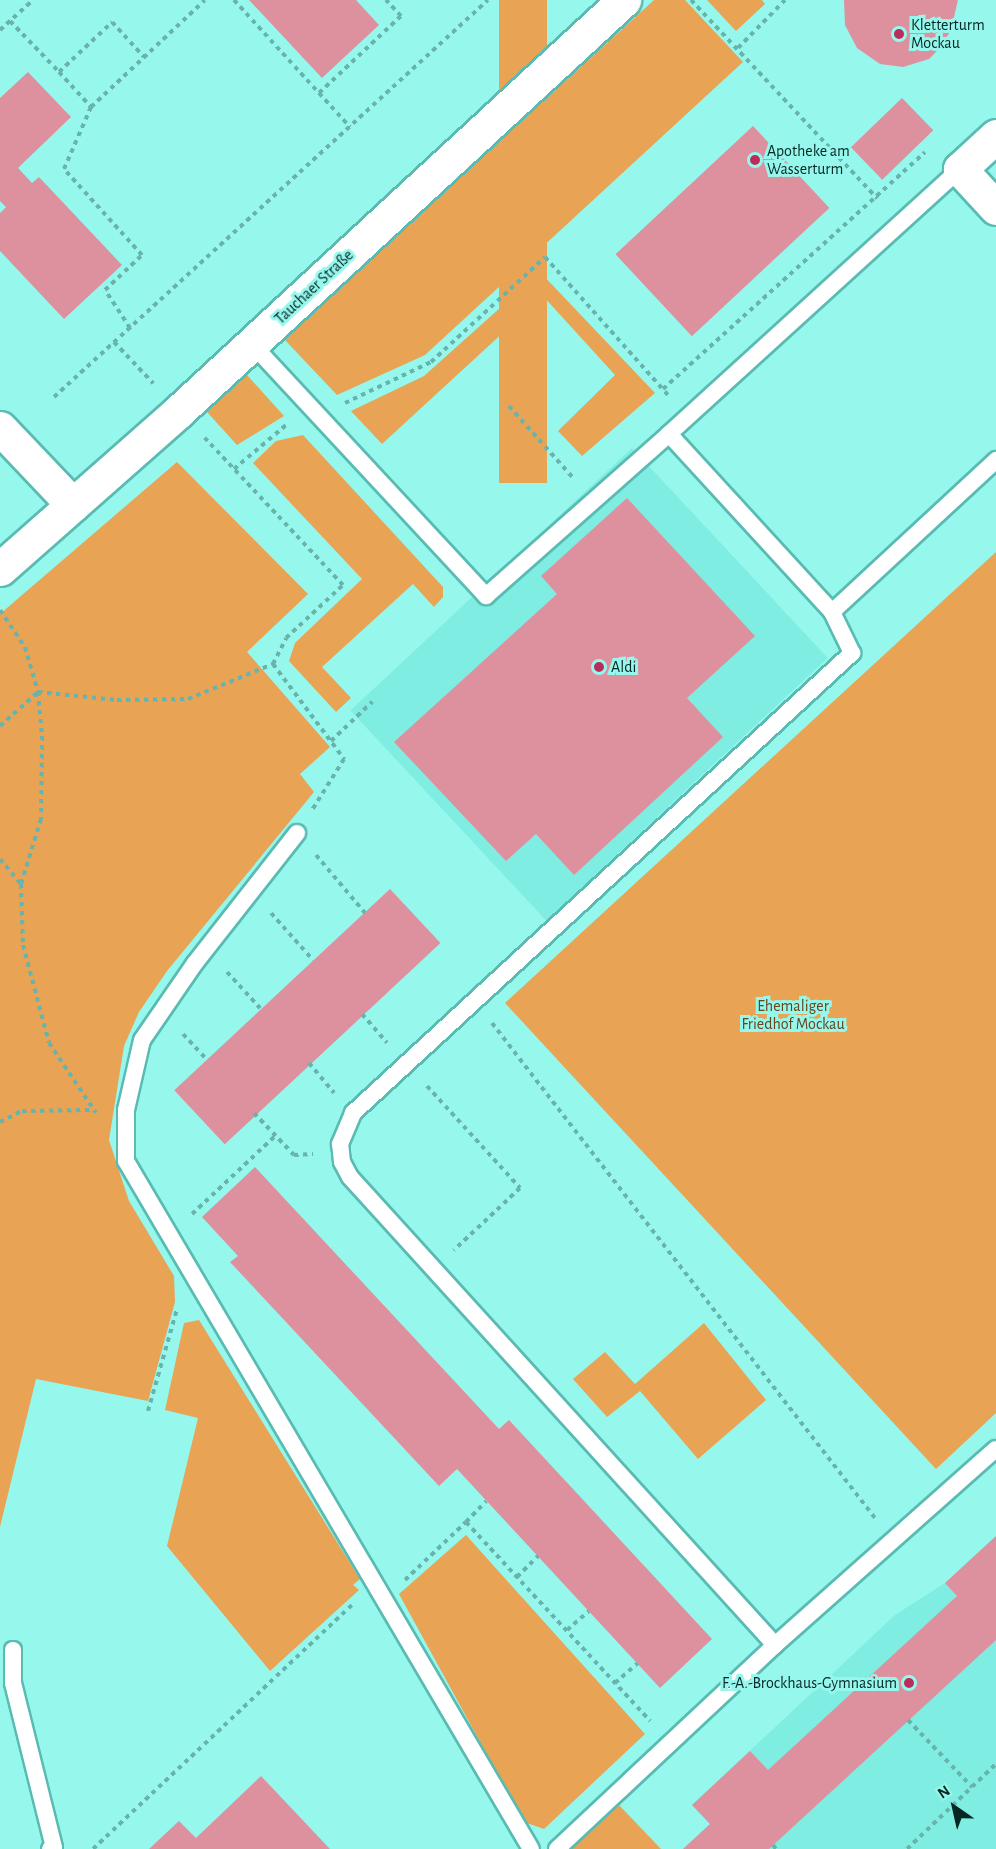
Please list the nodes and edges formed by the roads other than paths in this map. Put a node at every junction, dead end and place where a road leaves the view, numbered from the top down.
1 (624, 0) edge
2 (996, 136) edge
3 (960, 169) junction
4 (996, 208) edge
5 (252, 344) junction
6 (0, 428) edge
7 (669, 434) junction
8 (996, 460) edge
9 (73, 505) junction
10 (0, 569) edge
11 (832, 612) junction
12 (297, 833) road end
13 (996, 1449) edge
14 (775, 1645) junction
15 (13, 1650) dead end
16 (53, 1849) edge
17 (531, 1849) edge
18 (557, 1849) edge

1 - 5 street, Tauchaer Straße
2 - 3 street
3 - 4 street
3 - 7 lane
5 - 7 lane
5 - 9 street, Tauchaer Straße
6 - 9 street
7 - 11 lane
8 - 11 lane
9 - 10 street, Tauchaer Straße
11 - 14 lane
12 - 17 lane
13 - 14 lane
14 - 18 lane
15 - 16 lane

